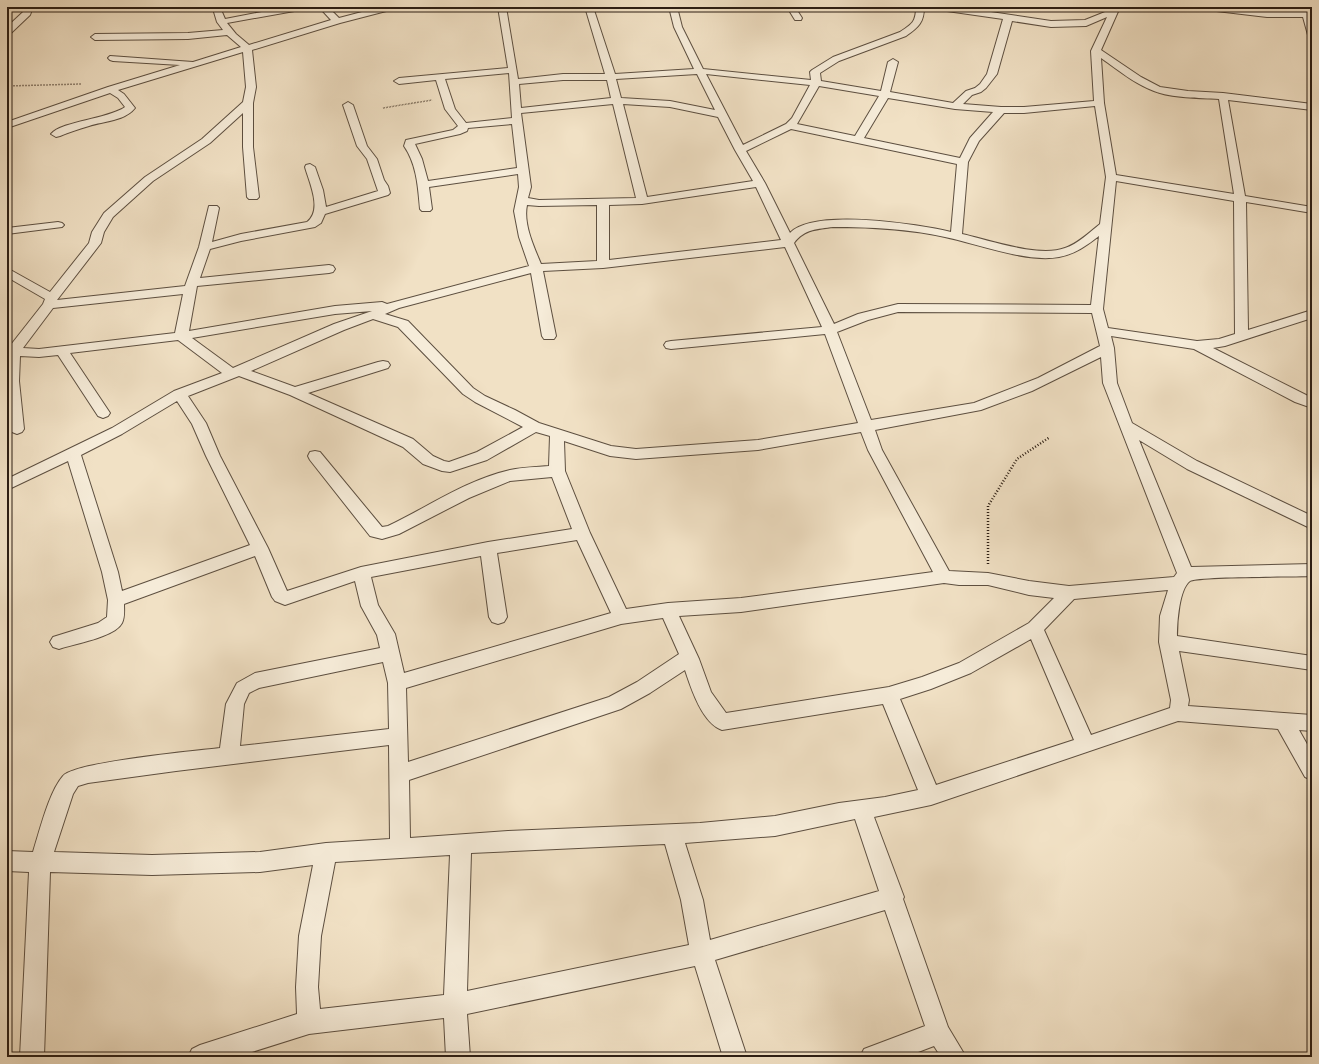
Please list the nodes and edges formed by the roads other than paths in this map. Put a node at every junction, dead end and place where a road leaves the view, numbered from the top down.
1 (29, 7) edge
2 (221, 7) edge
3 (300, 7) edge
4 (323, 7) edge
5 (391, 7) edge
6 (502, 7) edge
7 (589, 7) edge
8 (673, 7) edge
9 (791, 7) edge
10 (920, 7) edge
11 (940, 7) edge
12 (1208, 7) edge
13 (1114, 9) edge
14 (1309, 15) edge
15 (798, 18) dead end
16 (1008, 18) junction
17 (337, 21) junction
18 (221, 22) junction
19 (7, 32) edge
20 (227, 32) junction
21 (1312, 35) edge
22 (95, 37) dead end
23 (247, 48) junction
24 (1096, 50) junction
25 (113, 58) dead end
26 (893, 62) dead end
27 (196, 64) junction
28 (513, 70) junction
29 (700, 71) junction
30 (440, 77) junction
31 (611, 77) junction
32 (399, 81) dead end
33 (514, 82) junction
34 (816, 83) junction
35 (111, 89) junction
36 (885, 94) junction
37 (1223, 96) junction
38 (617, 101) junction
39 (248, 103) junction
40 (1099, 103) junction
41 (348, 105) dead end
42 (955, 106) junction
43 (1312, 107) edge
44 (1001, 110) junction
45 (517, 116) junction
46 (723, 116) junction
47 (7, 125) edge
48 (463, 126) junction
49 (790, 126) junction
50 (56, 134) dead end
51 (858, 140) junction
52 (740, 150) junction
53 (964, 162) junction
54 (310, 167) dead end
55 (522, 170) junction
56 (1111, 177) junction
57 (760, 183) junction
58 (422, 185) junction
59 (253, 197) dead end
60 (1240, 198) junction
61 (522, 201) junction
62 (642, 201) junction
63 (603, 202) junction
64 (213, 208) dead end
65 (426, 208) dead end
66 (1312, 210) edge
67 (321, 212) junction
68 (58, 225) dead end
69 (1106, 225) junction
70 (7, 231) edge
71 (956, 236) junction
72 (788, 244) junction
73 (205, 247) junction
74 (603, 264) junction
75 (536, 268) junction
76 (329, 269) dead end
77 (7, 272) edge
78 (191, 286) junction
79 (50, 302) junction
80 (395, 305) junction
81 (1097, 309) junction
82 (1312, 314) edge
83 (373, 315) junction
84 (830, 330) junction
85 (1102, 331) junction
86 (181, 336) junction
87 (548, 336) dead end
88 (1242, 336) junction
89 (671, 345) dead end
90 (1197, 345) junction
91 (1107, 348) junction
92 (10, 350) edge
93 (62, 351) junction
94 (383, 365) dead end
95 (235, 373) junction
96 (295, 392) junction
97 (179, 394) junction
98 (1312, 403) edge
99 (103, 413) dead end
100 (866, 426) junction
101 (1126, 426) junction
102 (534, 427) junction
103 (17, 429) dead end
104 (557, 433) junction
105 (73, 453) junction
106 (316, 456) dead end
107 (557, 470) junction
108 (7, 485) edge
109 (1312, 523) edge
110 (582, 534) junction
111 (260, 548) junction
112 (488, 548) junction
113 (1312, 570) edge
114 (361, 573) junction
115 (944, 577) junction
116 (1182, 579) junction
117 (1069, 593) junction
118 (116, 600) junction
119 (668, 610) junction
120 (498, 617) dead end
121 (621, 617) junction
122 (1035, 628) junction
123 (59, 642) dead end
124 (1168, 642) junction
125 (390, 653) junction
126 (689, 657) junction
127 (1312, 663) edge
128 (397, 683) junction
129 (889, 695) junction
130 (1178, 713) junction
131 (1284, 721) junction
132 (1312, 724) edge
133 (398, 736) junction
134 (1086, 745) junction
135 (229, 756) junction
136 (1312, 771) edge
137 (399, 774) junction
138 (932, 796) junction
139 (861, 809) junction
140 (672, 833) junction
141 (461, 844) junction
142 (400, 849) junction
143 (326, 853) junction
144 (7, 861) edge
145 (40, 862) junction
146 (893, 897) junction
147 (702, 953) junction
148 (455, 1005) junction
149 (309, 1022) junction
150 (939, 1033) junction
151 (32, 1057) edge
152 (200, 1057) edge
153 (458, 1057) edge
154 (735, 1057) edge
155 (872, 1057) edge
156 (954, 1057) edge

1 - 19 street
2 - 18 street
3 - 18 street
4 - 17 street
5 - 17 street
6 - 28 street
7 - 31 street
8 - 29 street
9 - 15 street
10 - 34 street
11 - 16 street
12 - 14 street
13 - 16 street
13 - 24 street
14 - 21 street
16 - 42 street
17 - 23 street
18 - 20 street
20 - 22 street
20 - 23 street
23 - 27 street
23 - 39 street
24 - 37 street
24 - 40 street
25 - 27 street
26 - 36 street
27 - 35 street
28 - 30 street
28 - 33 street
29 - 31 street
29 - 34 street
29 - 46 street
30 - 32 street
30 - 48 street
31 - 33 street
31 - 38 street
33 - 45 street
34 - 36 street
34 - 49 street
35 - 47 street
35 - 50 street
36 - 42 street
36 - 51 street
37 - 43 street
37 - 60 street
38 - 45 street
38 - 46 street
38 - 62 street
39 - 59 street
39 - 79 street
40 - 44 street
40 - 56 street
41 - 67 street
42 - 44 street
44 - 53 street
45 - 48 street
45 - 55 street
46 - 52 street
48 - 58 street
49 - 51 street
49 - 52 street
51 - 53 street
52 - 57 street
53 - 71 street
54 - 67 street
55 - 58 street
55 - 61 street
56 - 60 street
56 - 69 street
57 - 62 street
57 - 72 street
58 - 65 street
60 - 66 street
60 - 88 street
61 - 63 street
61 - 75 street
62 - 63 street
63 - 74 street
64 - 73 street
67 - 73 street
68 - 70 street
69 - 71 street
69 - 81 street
71 - 72 street
72 - 74 street
72 - 84 street
73 - 78 street
74 - 75 street
75 - 80 street
75 - 87 street
76 - 78 street
77 - 79 street
78 - 79 street
78 - 86 street
79 - 92 street
80 - 83 street
80 - 86 street
81 - 84 street
81 - 85 street
82 - 88 street
83 - 95 street
83 - 102 street
84 - 89 street
84 - 100 street
85 - 90 street
85 - 91 street
86 - 93 street
86 - 95 street
88 - 90 street
90 - 98 street
91 - 100 street
91 - 101 street
92 - 93 street
92 - 103 street
93 - 99 street
94 - 96 street
95 - 96 street
95 - 97 street
96 - 102 street
97 - 105 street
97 - 111 street
100 - 104 street
100 - 115 street
101 - 109 street
101 - 116 street
102 - 104 street
104 - 107 street
105 - 108 street
105 - 118 street
106 - 107 street
107 - 110 street
110 - 112 street
110 - 121 street
111 - 114 street
111 - 118 street
112 - 114 street
112 - 120 street
113 - 116 street
114 - 125 street
115 - 117 street
115 - 119 street
116 - 117 street
116 - 124 street
117 - 122 street
118 - 123 street
119 - 121 street
119 - 126 street
121 - 128 street
122 - 129 street
122 - 134 street
124 - 127 street
124 - 130 street
125 - 128 street
125 - 135 street
126 - 129 street
126 - 137 street
128 - 133 street
129 - 138 street
130 - 131 street
130 - 134 street
131 - 132 street
131 - 136 street
133 - 135 street
133 - 137 street
134 - 138 street
135 - 145 street
137 - 142 street
138 - 139 street
139 - 140 street
139 - 146 street
140 - 141 street
140 - 147 street
141 - 142 street
141 - 148 street
142 - 143 street
143 - 145 street
143 - 149 street
144 - 145 street
145 - 151 street
146 - 147 street
146 - 150 street
147 - 148 street
147 - 154 street
148 - 149 street
148 - 153 street
149 - 152 street
150 - 155 street
150 - 156 street

